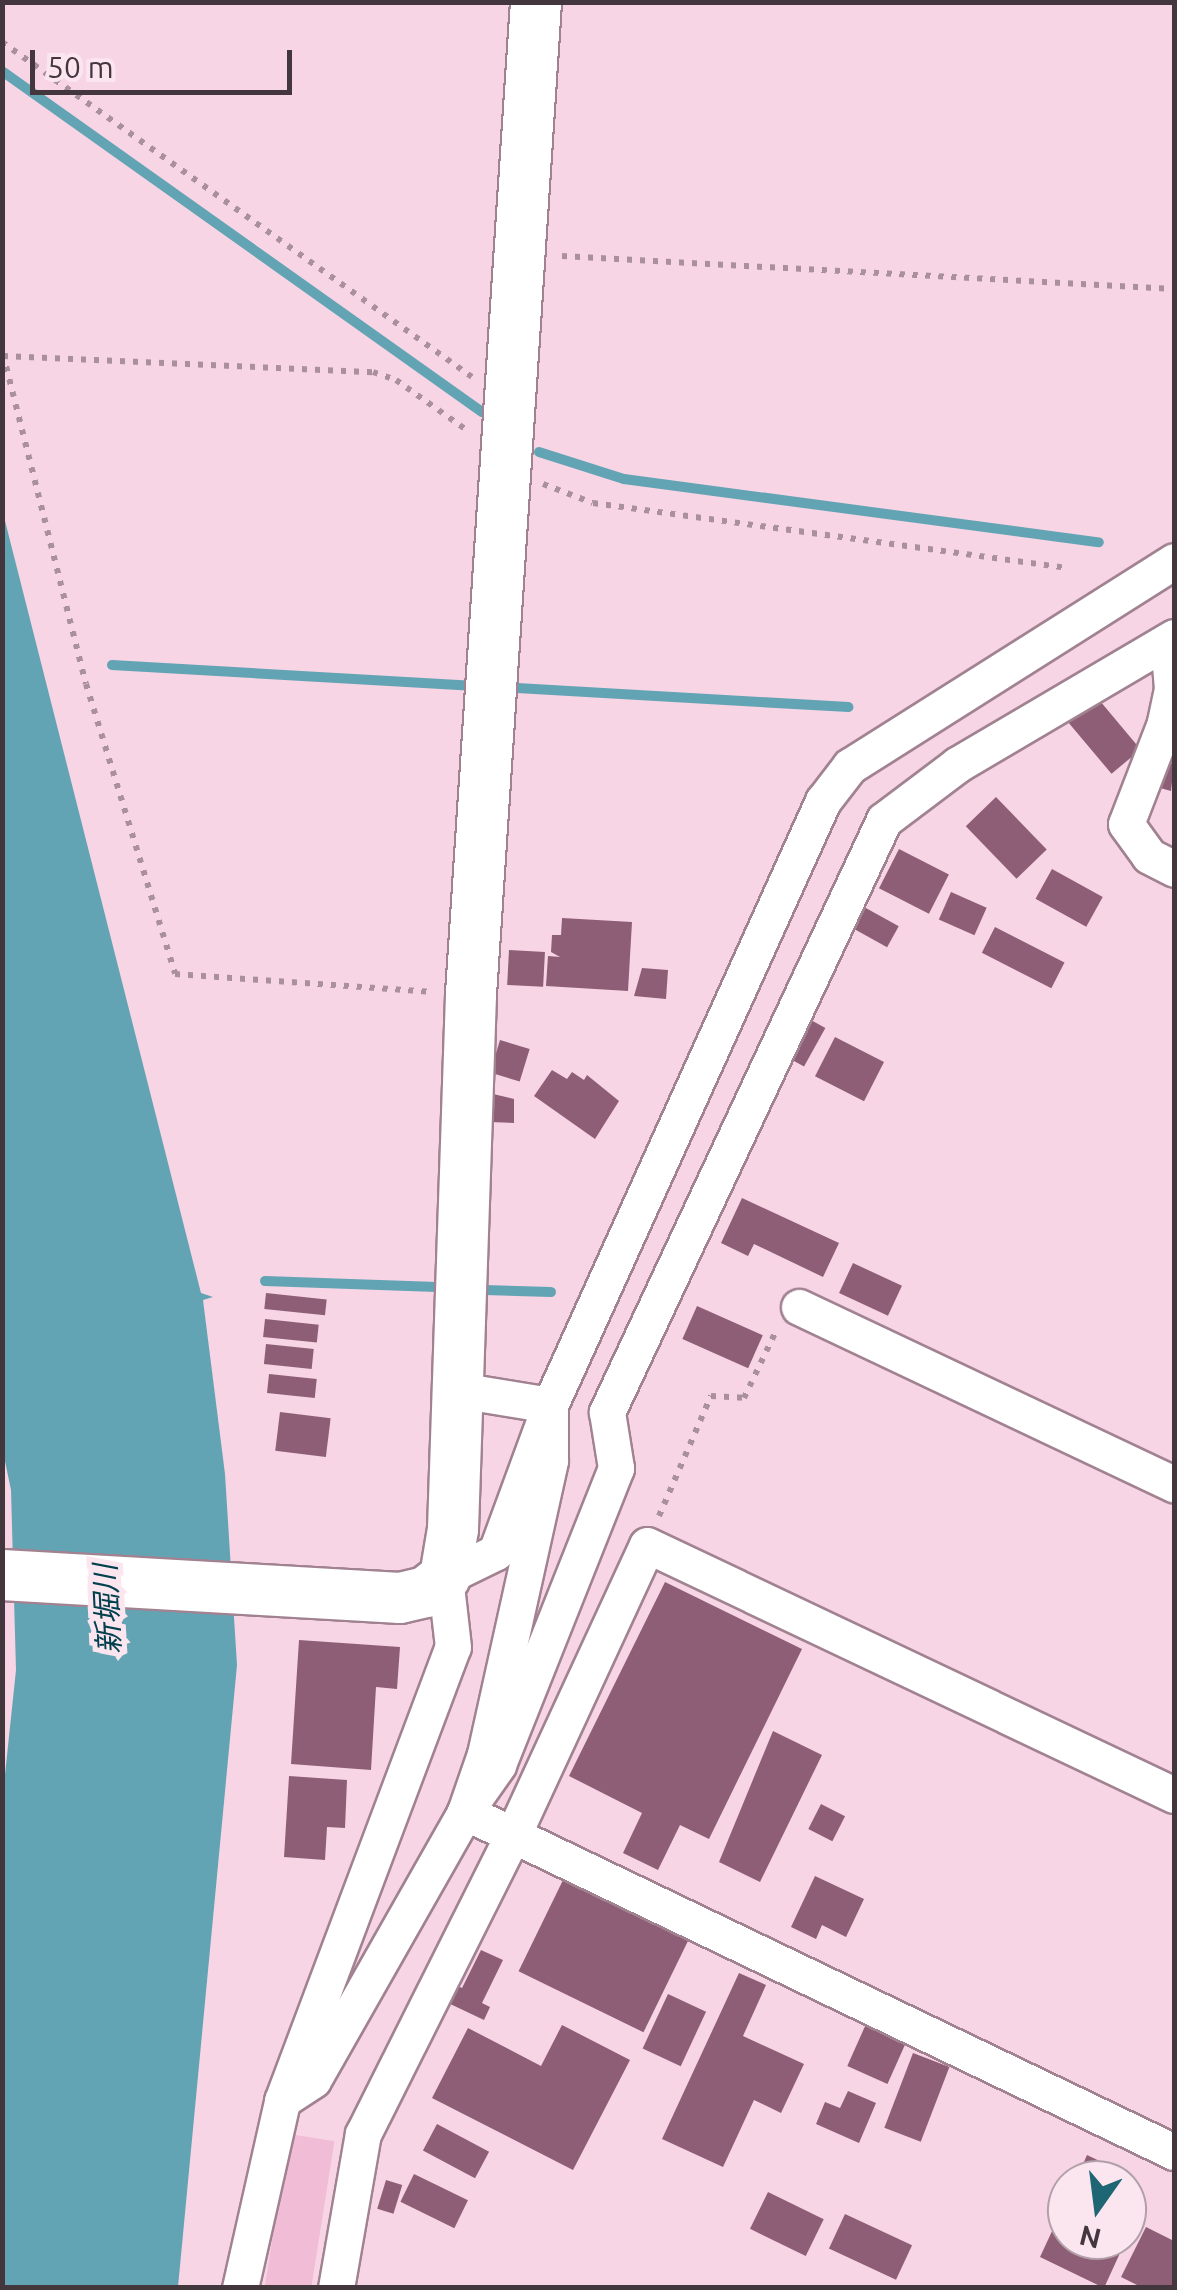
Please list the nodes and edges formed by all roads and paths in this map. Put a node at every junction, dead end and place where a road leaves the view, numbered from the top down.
1 (536, 2) edge
2 (2, 42) edge
3 (522, 254) junction
4 (1174, 288) edge
5 (2, 353) edge
6 (514, 407) junction
7 (1174, 562) edge
8 (1172, 639) edge
9 (1174, 869) edge
10 (472, 994) junction
11 (799, 1307) joint
12 (458, 1390) junction
13 (550, 1405) junction
14 (1174, 1484) edge
15 (648, 1545) junction
16 (2, 1575) edge
17 (445, 1576) junction
18 (1174, 1795) edge
19 (465, 1812) junction
20 (513, 1835) junction
21 (282, 2101) junction
22 (1174, 2152) edge
23 (240, 2288) edge
24 (336, 2288) edge

1 - 3 street
2 - 6 path
3 - 4 path
3 - 6 street
5 - 10 path
6 - 10 street
7 - 13 street
8 - 9 street
8 - 19 street
10 - 12 street
11 - 14 street
11 - 15 path
12 - 13 street
12 - 17 street
13 - 17 street
13 - 19 street
15 - 18 street
15 - 20 street
16 - 17 street
17 - 21 street
19 - 20 street
19 - 21 street
20 - 22 street
20 - 24 street
21 - 23 street

